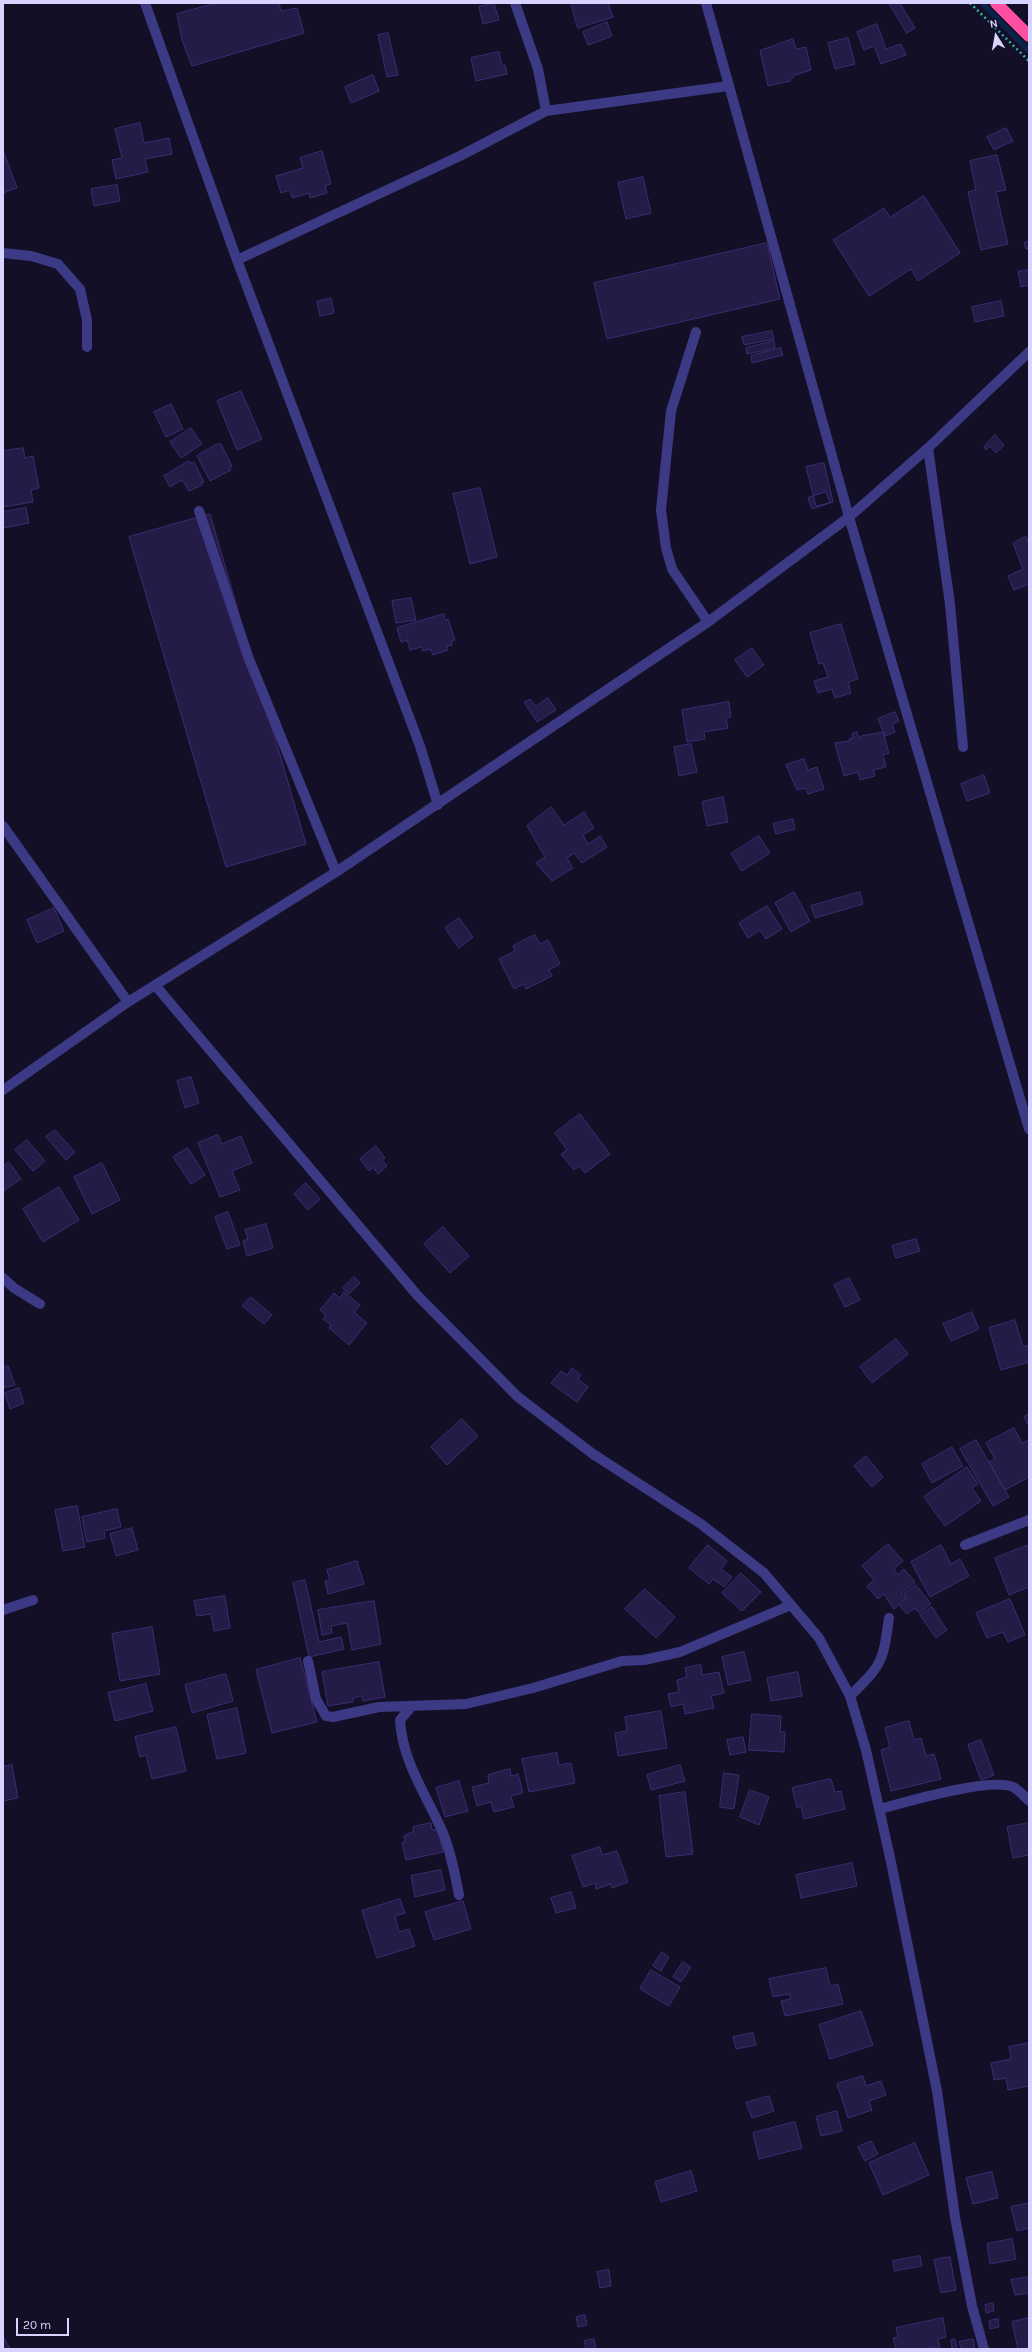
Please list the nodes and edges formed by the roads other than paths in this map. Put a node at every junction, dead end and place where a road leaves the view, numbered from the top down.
1 (145, 3) edge
2 (515, 3) edge
3 (706, 3) edge
4 (996, 3) edge
5 (1029, 36) edge
6 (728, 86) junction
7 (546, 112) junction
8 (3, 253) edge
9 (237, 260) junction
10 (696, 332) dead end
11 (87, 347) dead end
12 (1029, 352) edge
13 (928, 448) junction
14 (199, 511) dead end
15 (849, 517) junction
16 (708, 622) junction
17 (963, 747) dead end
18 (438, 805) junction
19 (3, 826) edge
20 (336, 872) junction
21 (155, 985) junction
22 (128, 1002) junction
23 (3, 1090) edge
24 (1029, 1128) edge
25 (3, 1278) edge
26 (40, 1304) dead end
27 (1029, 1520) edge
28 (965, 1545) dead end
29 (33, 1600) dead end
30 (791, 1605) junction
31 (3, 1610) edge
32 (889, 1618) dead end
33 (308, 1662) dead end
34 (850, 1696) junction
35 (411, 1707) junction
36 (1029, 1801) edge
37 (880, 1810) junction
38 (460, 1895) dead end
39 (984, 2349) edge

1 - 9 street
2 - 7 street
3 - 6 street
4 - 5 highway
6 - 7 street
6 - 15 street
7 - 9 street
8 - 11 street
9 - 18 street
10 - 16 street
12 - 13 street
13 - 15 street
13 - 17 street
14 - 20 street
15 - 16 street
15 - 24 street
16 - 18 street
18 - 20 street
19 - 22 street
20 - 21 street
21 - 22 street
21 - 30 street
22 - 23 street
25 - 26 street
27 - 28 street
29 - 31 street
30 - 34 street
30 - 35 street
32 - 34 street
33 - 35 street
34 - 37 street
35 - 38 street
36 - 37 street
37 - 39 street

